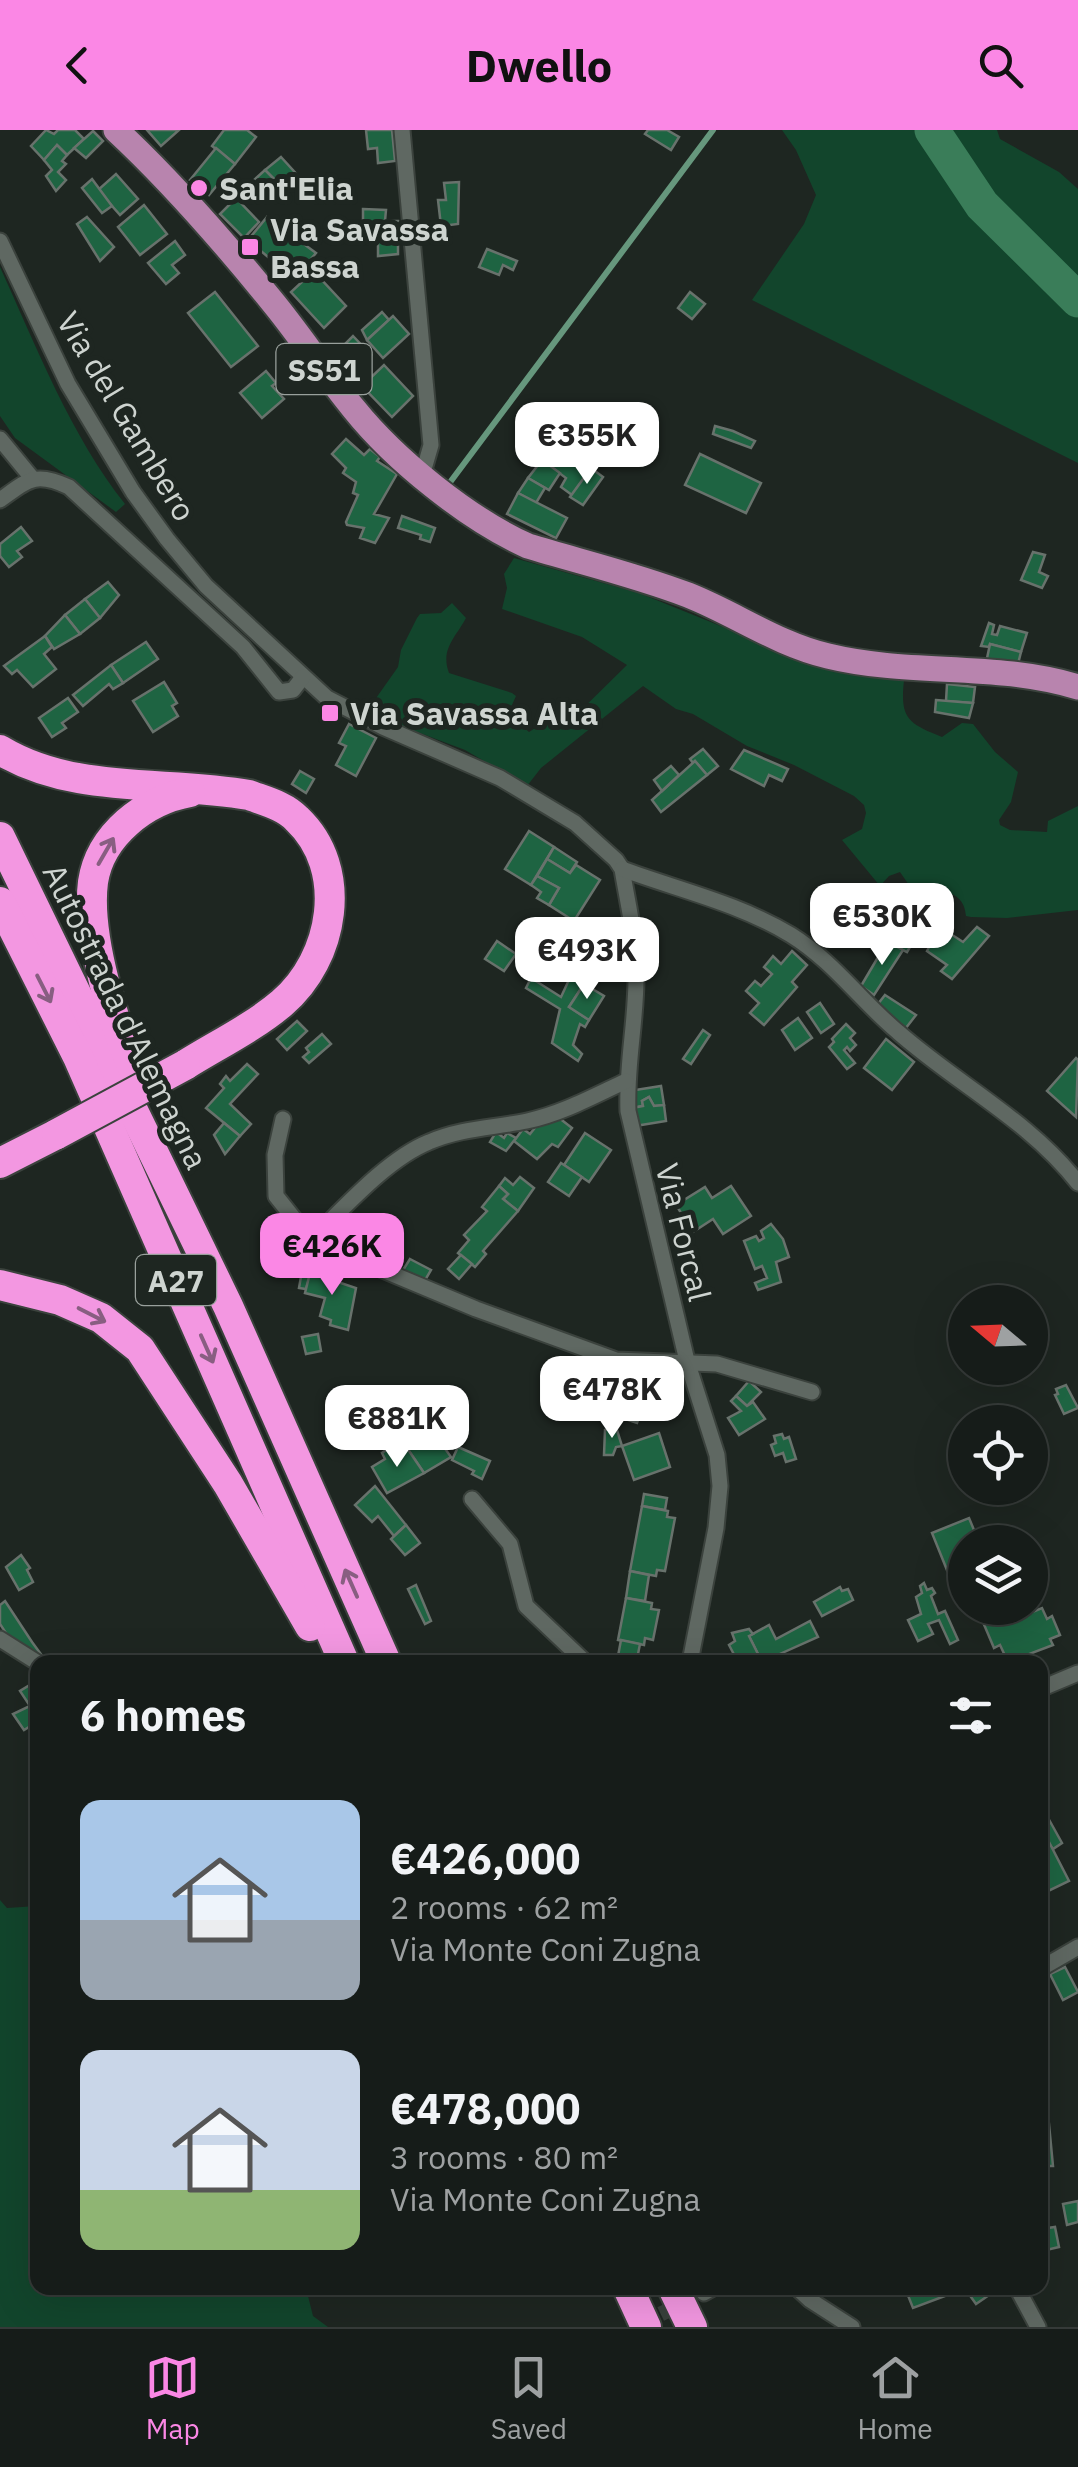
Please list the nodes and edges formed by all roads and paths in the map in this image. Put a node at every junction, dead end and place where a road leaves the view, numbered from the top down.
1 (116, 130) edge
2 (402, 130) edge
3 (0, 241) edge
4 (0, 439) edge
5 (422, 476) junction
6 (32, 478) junction
7 (0, 500) edge
8 (303, 677) junction
9 (1078, 687) edge
10 (0, 750) edge
11 (212, 789) junction
12 (0, 837) edge
13 (622, 869) junction
14 (0, 902) edge
15 (626, 1081) junction
16 (284, 1119) dead end
17 (0, 1162) edge
18 (1078, 1183) edge
19 (312, 1240) junction
20 (0, 1286) edge
21 (228, 1306) junction
22 (688, 1361) junction
23 (812, 1392) dead end
24 (472, 1499) dead end
25 (0, 1639) edge
26 (328, 1655) edge
27 (341, 1655) edge
28 (383, 1655) edge
29 (578, 1655) edge
30 (691, 1655) edge
31 (30, 1658) edge
32 (1078, 1673) edge
33 (1048, 1686) edge
34 (1078, 1946) edge
35 (1048, 1965) edge
36 (631, 2295) edge
37 (676, 2295) edge
38 (805, 2295) edge
39 (1021, 2295) edge
40 (646, 2327) edge
41 (692, 2327) edge
42 (852, 2327) edge
43 (1038, 2327) edge

1 - 5 main road, SS51
2 - 5 street
3 - 8 street, Via del Gambero
4 - 6 street
5 - 9 main road, SS51
6 - 7 street
6 - 8 street
8 - 13 street, Via del Gambero
10 - 11 highway, A27
11 - 17 highway, A27, bridge
21 -> 11 highway, A27
12 - 21 highway, Autostrada d'Alemagna / A27
13 - 15 street, Via Forcal
13 - 18 street
14 -> 27 highway, Autostrada d'Alemagna / A27
15 - 19 street
15 - 22 street, Via Forcal
16 - 19 street
19 - 22 street
20 -> 26 highway, A27
28 -> 21 highway, Autostrada d'Alemagna / A27
22 - 23 street
22 - 30 street, Via Forcal
24 - 29 street
25 - 31 street
32 - 33 street
34 - 35 street
36 - 40 highway
37 - 41 highway
38 - 42 street
39 - 43 street

